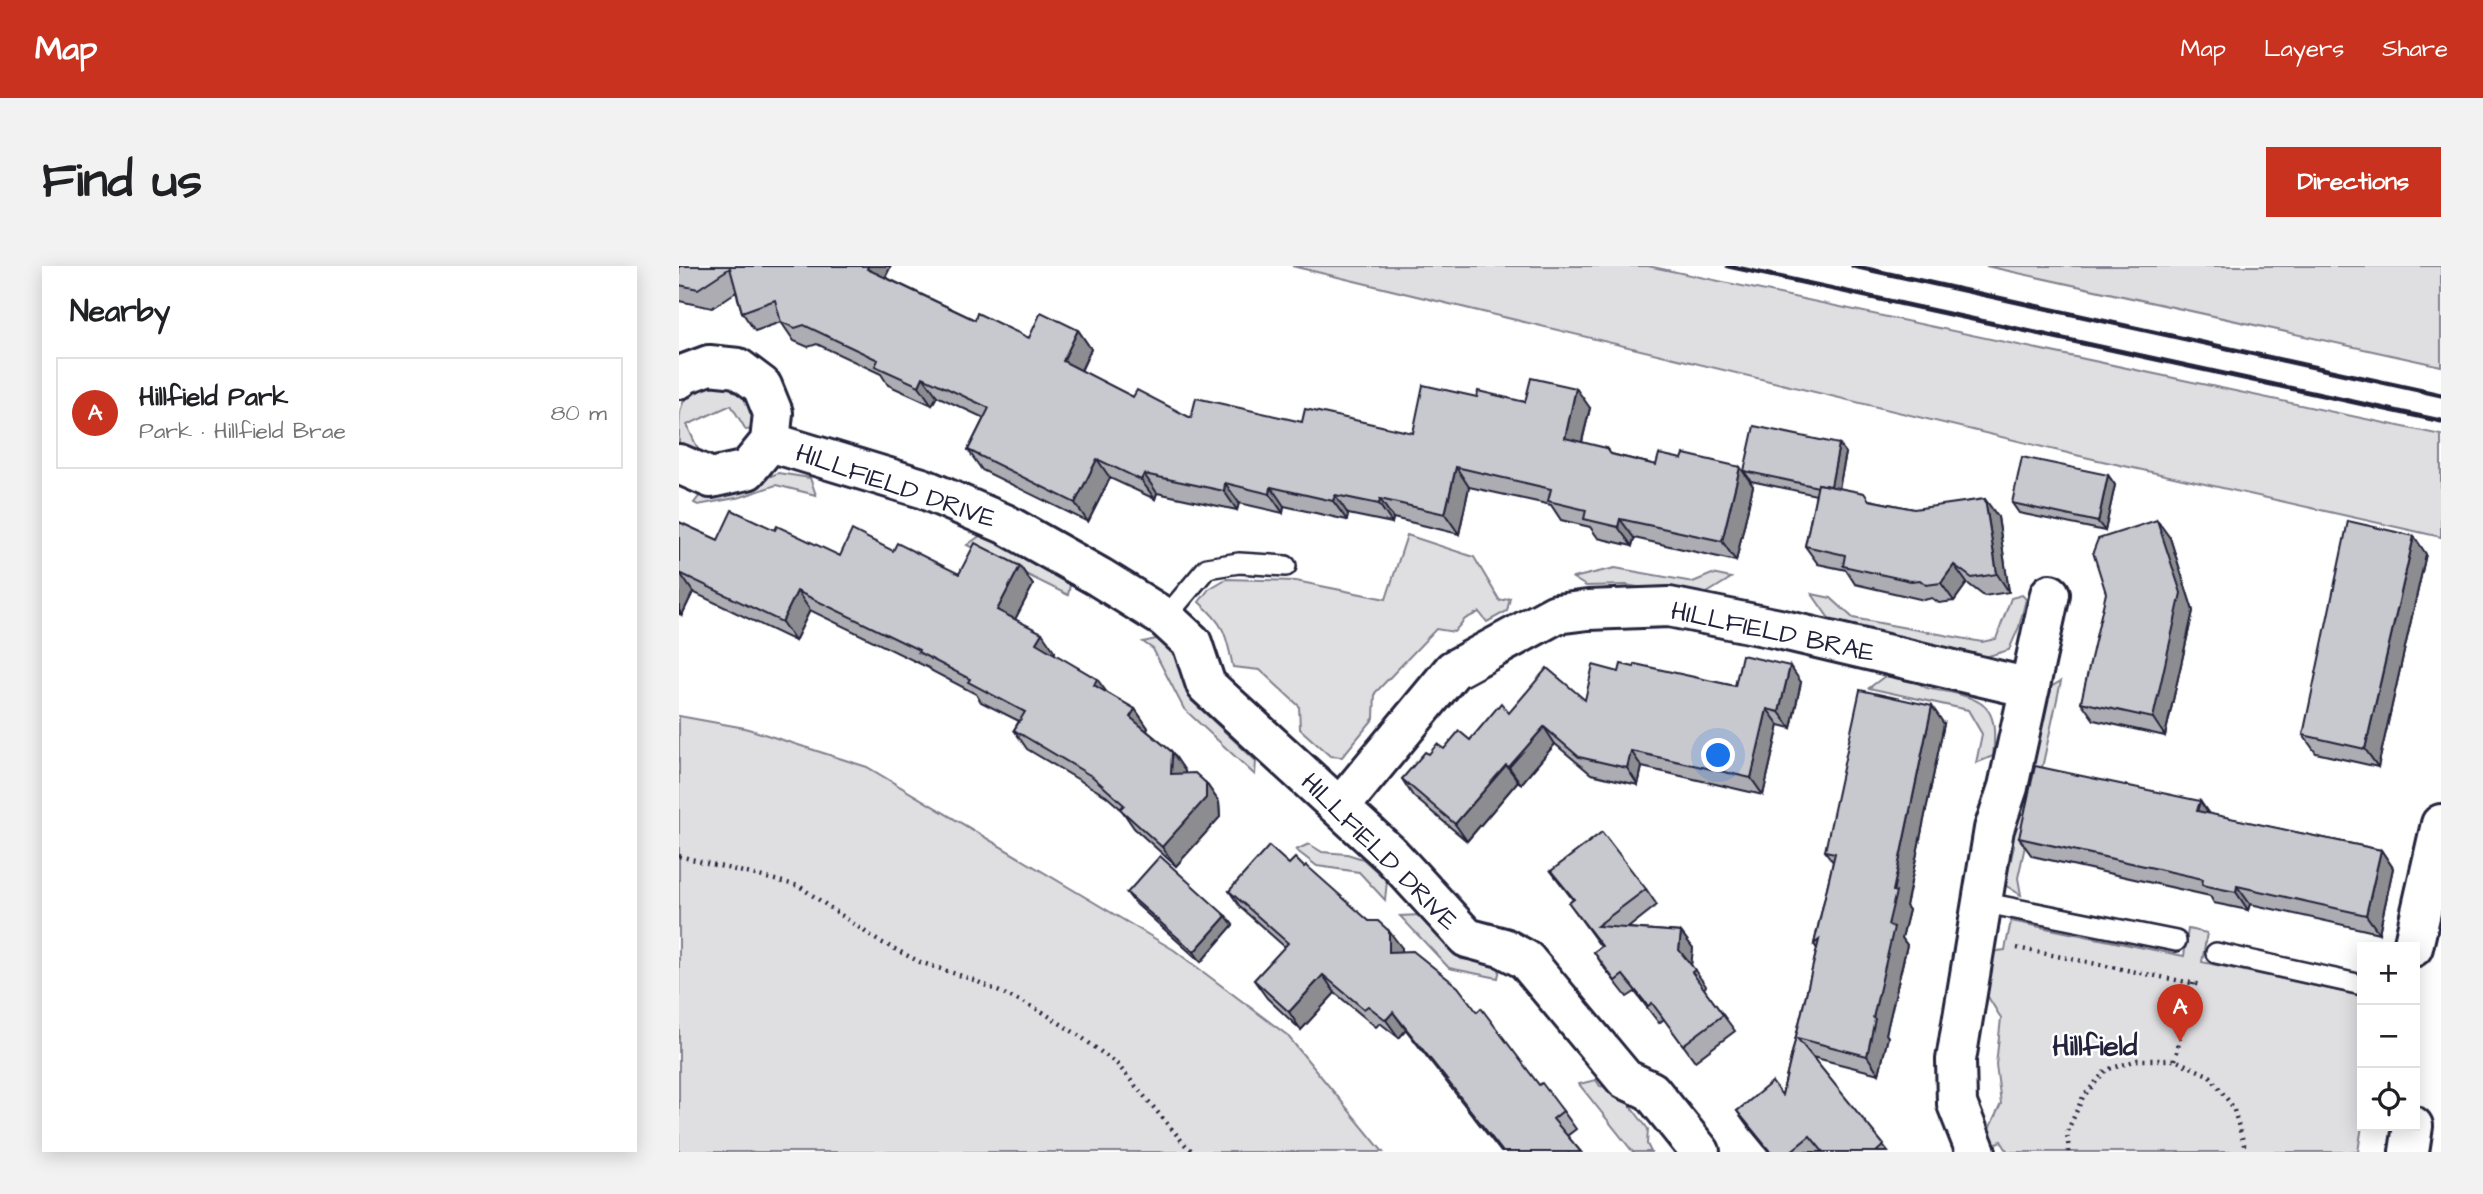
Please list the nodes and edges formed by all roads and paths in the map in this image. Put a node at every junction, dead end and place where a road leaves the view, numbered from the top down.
1 (679, 379) edge
2 (770, 442) junction
3 (679, 464) edge
4 (1286, 566) dead end
5 (2050, 594) dead end
6 (1165, 618) junction
7 (2030, 688) junction
8 (1340, 807) junction
9 (2441, 824) edge
10 (679, 856) edge
11 (1981, 902) junction
12 (1975, 939) junction
13 (2176, 941) dead end
14 (2414, 942) edge
15 (2216, 953) dead end
16 (2357, 984) edge
17 (2175, 1060) junction
18 (2412, 1131) edge
19 (1194, 1152) edge
20 (1700, 1152) edge
21 (1976, 1152) edge
22 (2070, 1152) edge
23 (2243, 1152) edge
24 (2409, 1152) edge

1 - 2 street, HILLFIELD DRIVE
2 - 3 street, HILLFIELD DRIVE
2 - 6 street, HILLFIELD DRIVE
4 - 6 lane
5 - 7 street
6 - 8 street, HILLFIELD DRIVE
7 - 8 street, HILLFIELD BRAE
7 - 11 street
8 - 20 street, HILLFIELD DRIVE
9 - 14 street
10 - 19 path
11 - 12 street
11 - 13 lane
12 - 17 path
12 - 21 street
15 - 16 lane
17 - 22 path
17 - 23 path
18 - 24 street

